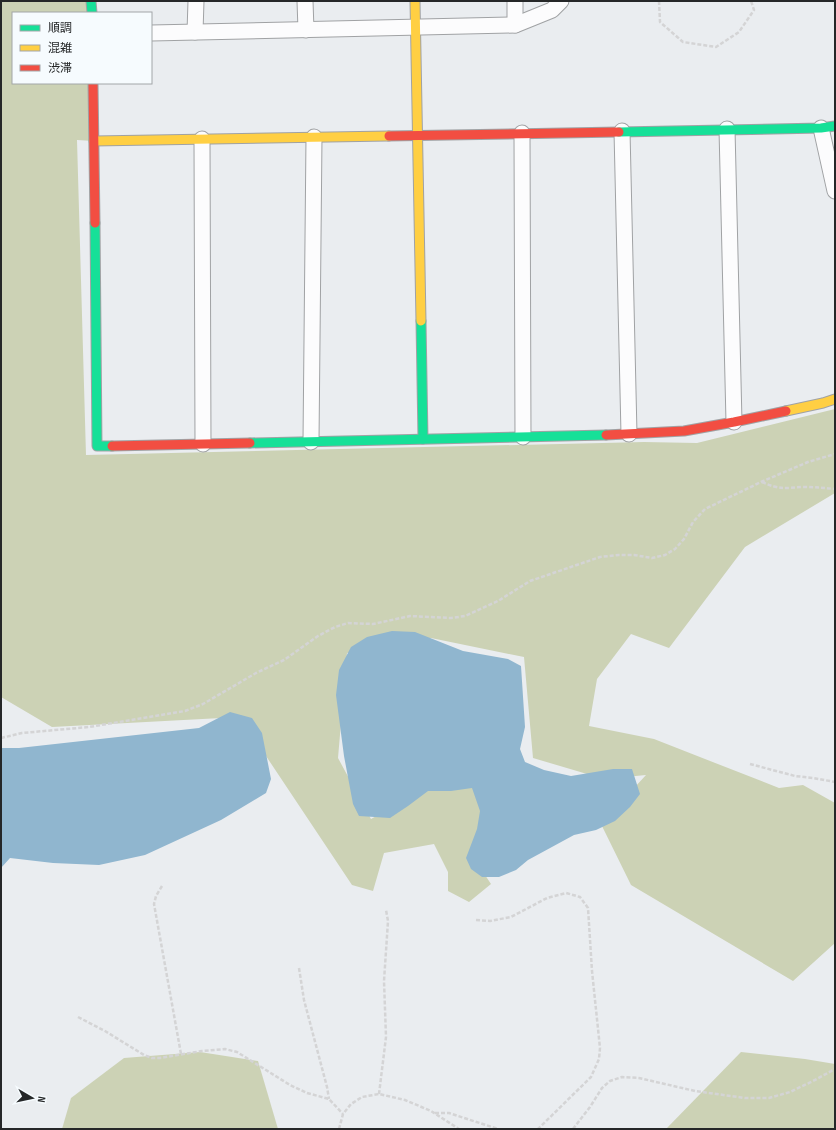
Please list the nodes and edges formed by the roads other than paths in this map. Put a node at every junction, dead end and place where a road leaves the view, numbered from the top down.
1 (91, 1) edge
2 (196, 1) edge
3 (305, 1) edge
4 (415, 1) edge
5 (515, 1) edge
6 (561, 1) edge
7 (92, 12) edge
8 (515, 25) junction
9 (415, 27) junction
10 (306, 30) junction
11 (195, 32) junction
12 (152, 33) edge
13 (93, 84) edge
14 (828, 127) edge
15 (726, 129) junction
16 (622, 131) junction
17 (522, 133) junction
18 (417, 135) junction
19 (314, 137) junction
20 (202, 139) junction
21 (94, 141) junction
22 (835, 191) edge
23 (835, 399) edge
24 (734, 422) junction
25 (629, 434) junction
26 (523, 437) junction
27 (423, 439) junction
28 (311, 442) junction
29 (203, 444) junction

1 - 7 street
2 - 11 street
3 - 10 street
4 - 9 street
5 - 8 street
6 - 8 street
8 - 9 street
9 - 10 street
9 - 18 street
10 - 11 street
11 - 12 street
13 - 21 street
14 - 15 street
14 - 22 street
15 - 16 street
15 - 24 street
16 - 17 street
16 - 25 street
17 - 18 street
17 - 26 street
18 - 19 street
18 - 27 street
19 - 20 street
19 - 28 street
20 - 21 street
20 - 29 street
21 - 29 street
23 - 24 street
24 - 25 street
25 - 26 street
26 - 27 street
27 - 28 street
28 - 29 street

